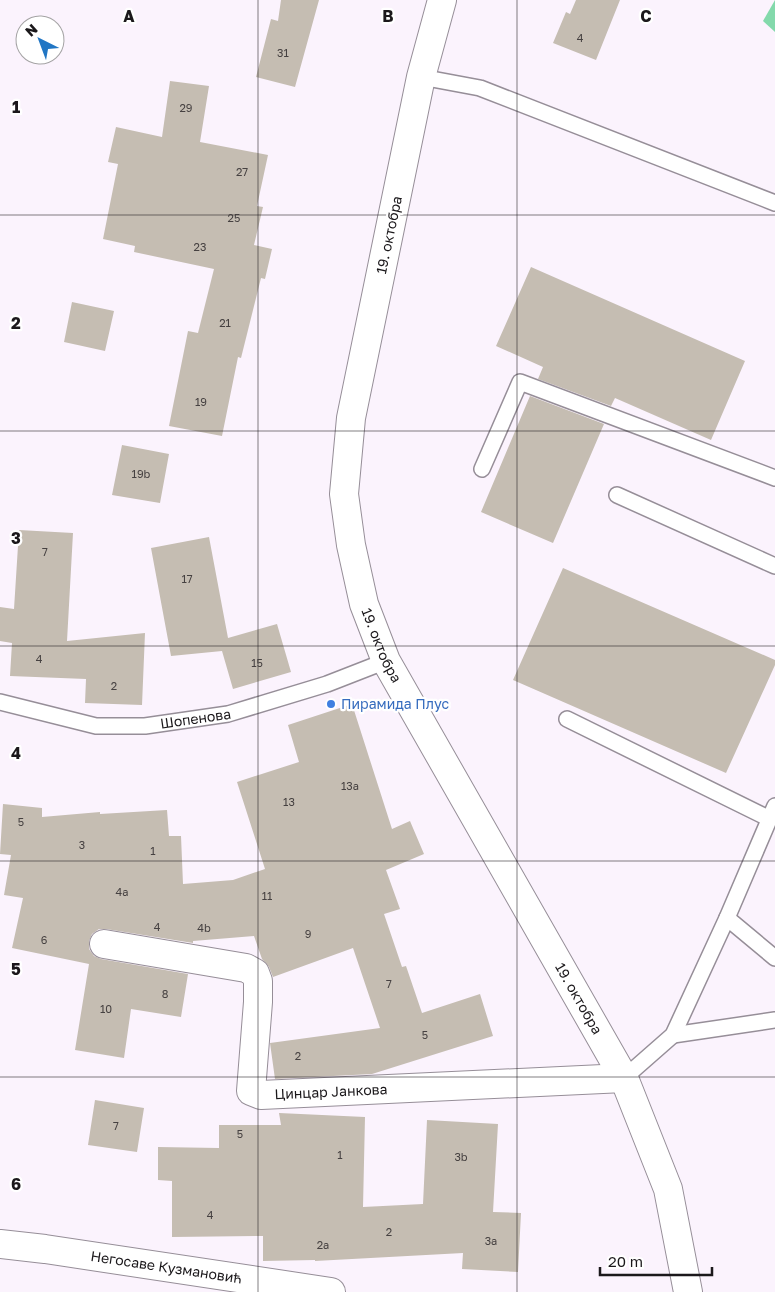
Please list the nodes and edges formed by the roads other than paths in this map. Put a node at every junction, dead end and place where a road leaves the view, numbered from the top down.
1 (442, 0) edge
2 (421, 77) junction
3 (775, 203) edge
4 (482, 468) dead end
5 (775, 478) edge
6 (617, 495) dead end
7 (775, 566) edge
8 (386, 661) junction
9 (0, 702) edge
10 (567, 718) dead end
11 (772, 812) edge
12 (727, 918) junction
13 (104, 944) dead end
14 (775, 958) edge
15 (775, 1020) edge
16 (673, 1035) junction
17 (624, 1078) junction
18 (0, 1244) edge
19 (332, 1292) edge
20 (688, 1292) edge

1 - 2 street, 19. октобра
2 - 3 lane
2 - 8 street, 19. октобра
4 - 5 lane
6 - 7 lane
8 - 9 lane, Шопенова
8 - 17 street, 19. октобра
10 - 11 lane
11 - 12 lane
12 - 14 lane
12 - 16 lane
13 - 17 street, Цинцар Јанкова
15 - 16 lane
16 - 17 lane
17 - 20 street, 19. октобра
18 - 19 street, Негосаве Кузмановић

